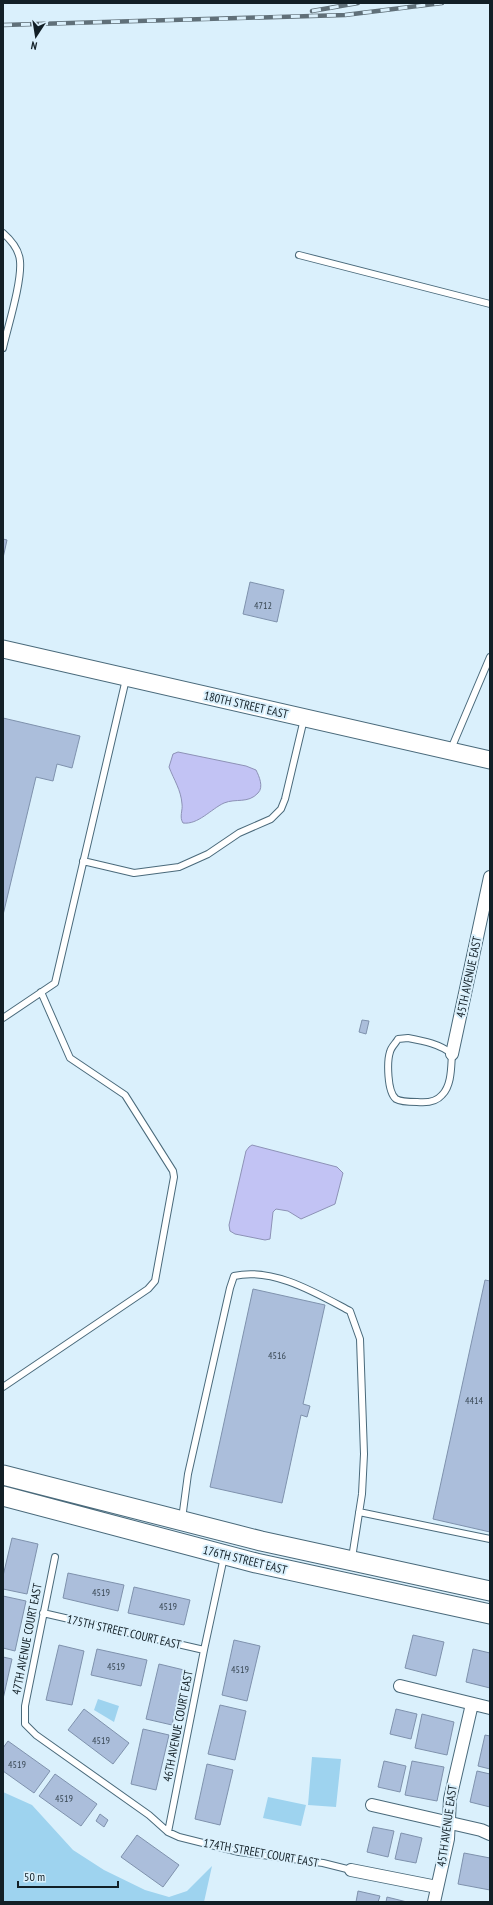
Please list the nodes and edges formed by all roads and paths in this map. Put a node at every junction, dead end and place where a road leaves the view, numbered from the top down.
1 (3, 233) edge
2 (299, 255) dead end
3 (490, 304) edge
4 (3, 348) edge
5 (3, 648) edge
6 (490, 657) edge
7 (127, 677) junction
8 (305, 718) junction
9 (450, 751) junction
10 (490, 760) edge
11 (83, 861) junction
12 (490, 878) edge
13 (41, 992) junction
14 (3, 1018) edge
15 (452, 1054) junction
16 (3, 1388) edge
17 (3, 1475) edge
18 (3, 1496) edge
19 (359, 1512) junction
20 (182, 1521) junction
21 (490, 1539) edge
22 (225, 1555) junction
23 (55, 1557) dead end
24 (352, 1560) junction
25 (490, 1591) edge
26 (43, 1613) junction
27 (490, 1614) edge
28 (204, 1650) junction
29 (400, 1686) dead end
30 (472, 1704) junction
31 (490, 1708) edge
32 (25, 1724) joint
33 (372, 1806) dead end
34 (449, 1823) junction
35 (168, 1832) junction
36 (490, 1834) edge
37 (351, 1870) joint
38 (437, 1887) junction
39 (434, 1902) edge

1 - 4 lane
2 - 3 lane
5 - 7 street, 180TH STREET EAST
6 - 9 lane
7 - 8 street, 180TH STREET EAST
7 - 11 lane
8 - 9 street, 180TH STREET EAST
8 - 11 lane
9 - 10 street, 180TH STREET EAST
11 - 13 lane
12 - 15 street, 45TH AVENUE EAST
13 - 14 lane
13 - 16 lane
15 - 15 lane
17 - 20 main road, 176TH STREET EAST
18 - 22 main road, 176TH STREET EAST
19 - 20 lane
19 - 21 lane
19 - 24 lane
20 - 24 main road, 176TH STREET EAST
22 - 27 main road, 176TH STREET EAST
22 - 28 lane, 46TH AVENUE COURT EAST
23 - 26 lane, 47TH AVENUE COURT EAST
24 - 25 main road, 176TH STREET EAST
26 - 28 lane, 175TH STREET COURT EAST
26 - 32 lane, 47TH AVENUE COURT EAST
28 - 35 lane, 46TH AVENUE COURT EAST
29 - 30 street
30 - 31 street
30 - 34 street, 45TH AVENUE EAST
32 - 35 lane, 174TH STREET COURT EAST
33 - 34 street
34 - 36 street
34 - 38 street, 45TH AVENUE EAST
35 - 37 lane, 174TH STREET COURT EAST
37 - 38 street, 174TH STREET COURT EAST
38 - 39 street, 45TH AVENUE EAST

